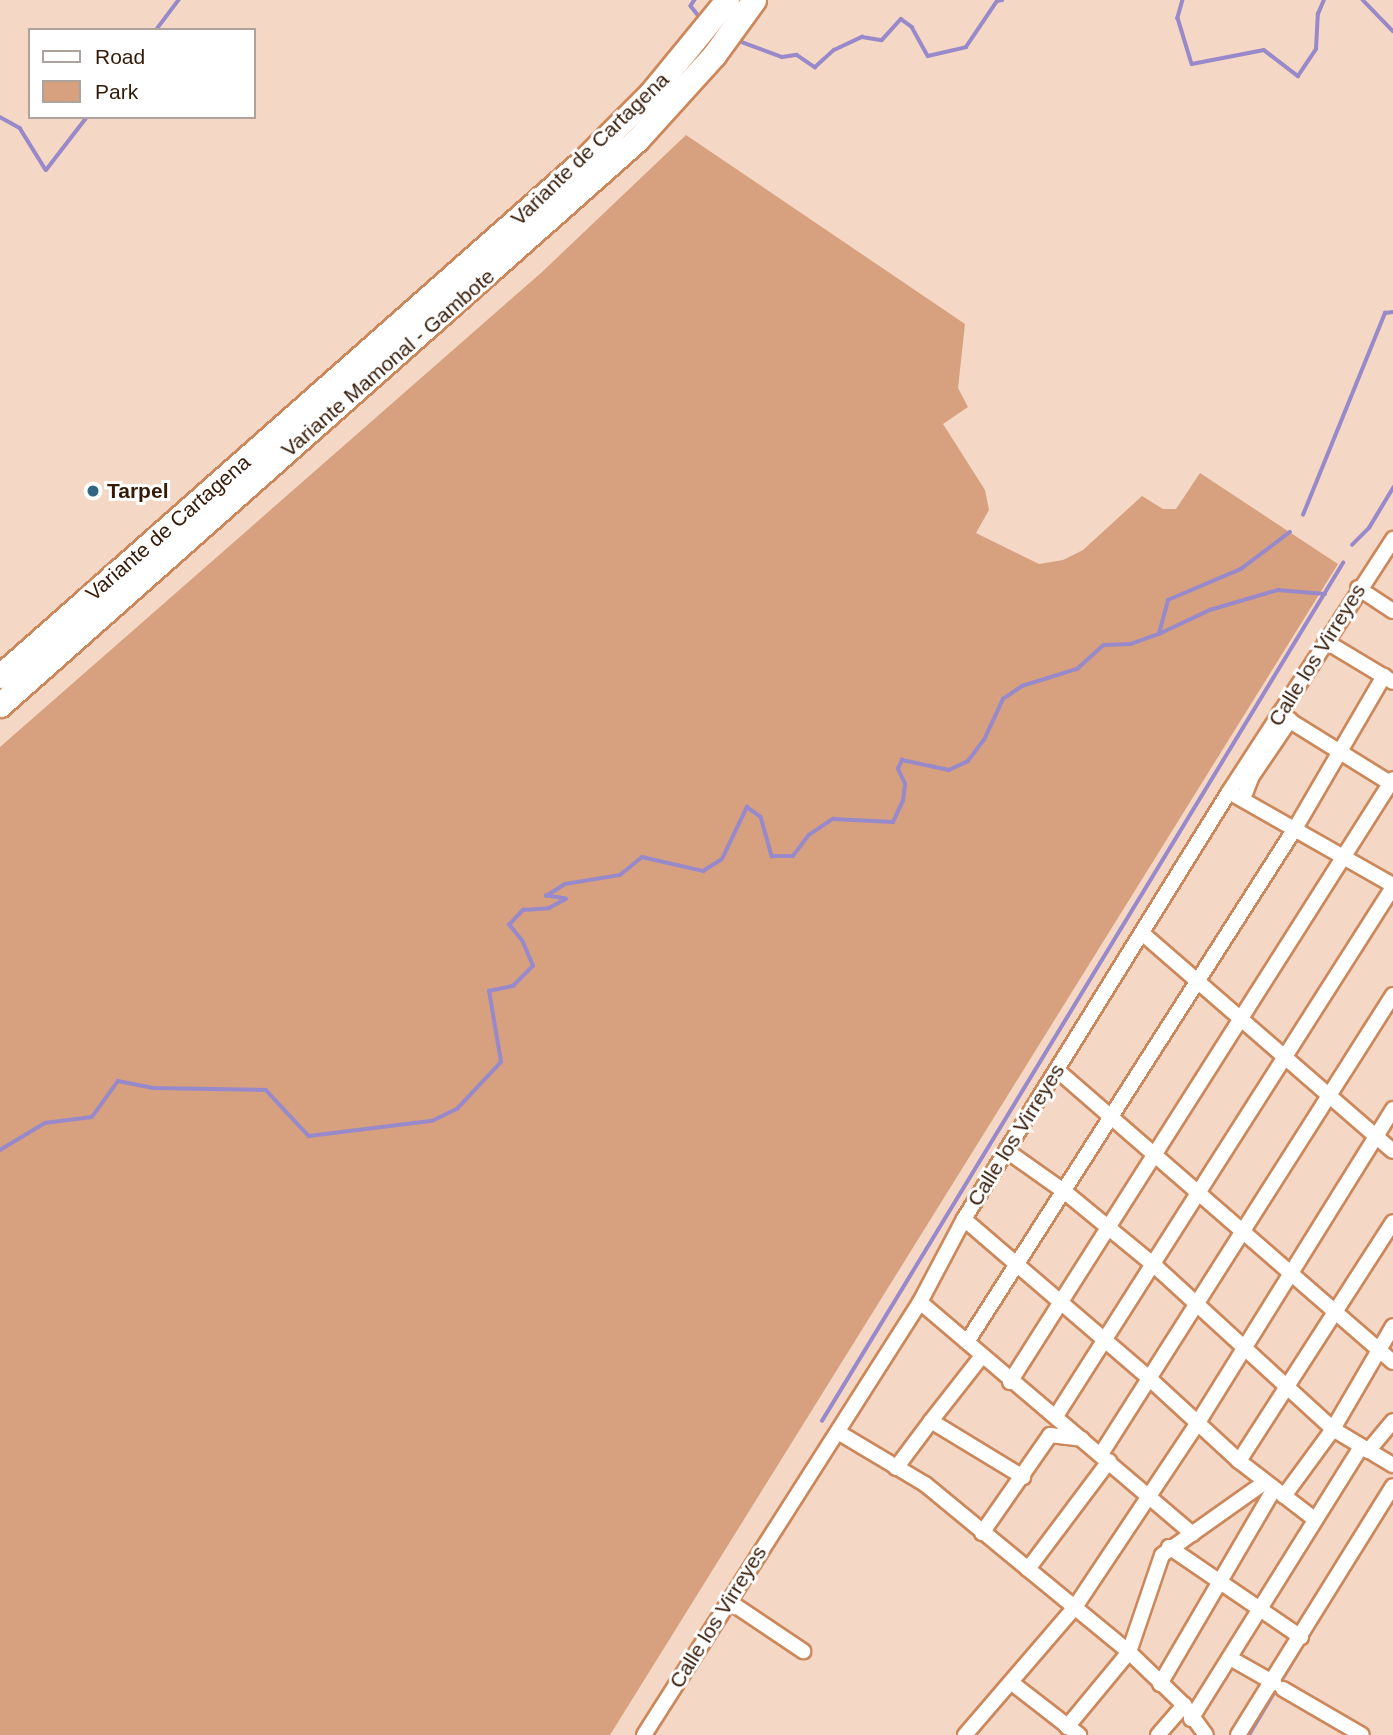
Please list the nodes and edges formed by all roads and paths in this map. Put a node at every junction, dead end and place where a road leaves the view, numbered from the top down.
1 (727, 0) edge
2 (754, 0) edge
3 (1391, 547) edge
4 (1358, 588) junction
5 (1393, 611) edge
6 (1325, 641) junction
7 (0, 676) edge
8 (1388, 679) edge
9 (0, 705) edge
10 (1284, 717) junction
11 (1340, 753) junction
12 (1392, 783) edge
13 (1236, 796) junction
14 (1296, 827) junction
15 (1346, 855) junction
16 (1393, 886) edge
17 (1142, 933) junction
18 (1198, 980) junction
19 (1393, 995) edge
20 (1244, 1019) junction
21 (1286, 1055) junction
22 (1057, 1070) junction
23 (1331, 1093) junction
24 (1393, 1109) edge
25 (1112, 1115) junction
26 (1377, 1135) junction
27 (1007, 1151) junction
28 (1393, 1151) edge
29 (1157, 1155) junction
30 (1200, 1191) junction
31 (1065, 1192) junction
32 (964, 1219) junction
33 (1393, 1222) edge
34 (1108, 1227) junction
35 (1244, 1229) junction
36 (1154, 1265) junction
37 (1018, 1268) junction
38 (1288, 1273) junction
39 (920, 1302) junction
40 (1062, 1303) junction
41 (1199, 1304) junction
42 (1333, 1314) junction
43 (1393, 1326) edge
44 (1106, 1340) junction
45 (967, 1342) junction
46 (1242, 1347) junction
47 (1377, 1351) junction
48 (982, 1356) junction
49 (1393, 1363) edge
50 (1151, 1380) junction
51 (1010, 1382) junction
52 (1287, 1388) junction
53 (1058, 1418) junction
54 (931, 1421) junction
55 (1393, 1421) edge
56 (1197, 1424) junction
57 (1333, 1429) junction
58 (838, 1432) junction
59 (1050, 1435) junction
60 (1082, 1439) junction
61 (1365, 1449) junction
62 (1105, 1457) junction
63 (1239, 1461) junction
64 (1393, 1465) edge
65 (896, 1468) junction
66 (1023, 1478) junction
67 (1393, 1486) edge
68 (1274, 1489) junction
69 (1147, 1493) junction
70 (1313, 1518) junction
71 (982, 1533) junction
72 (1194, 1534) junction
73 (1169, 1547) junction
74 (1028, 1569) junction
75 (1218, 1580) junction
76 (727, 1600) junction
77 (1075, 1607) junction
78 (1257, 1608) junction
79 (1301, 1637) junction
80 (803, 1651) dead end
81 (1129, 1652) junction
82 (1230, 1658) junction
83 (1012, 1683) junction
84 (1160, 1685) junction
85 (1279, 1686) junction
86 (1184, 1705) junction
87 (1191, 1719) junction
88 (1073, 1731) edge
89 (644, 1735) edge
90 (965, 1735) edge
91 (1158, 1735) edge
92 (1206, 1735) edge
93 (1238, 1735) edge
94 (1362, 1735) edge

1 - 7 highway, Variante de Cartagena
2 - 9 highway, Variante Mamonal - Gambote
3 - 4 street, Calle los Virreyes
4 - 5 street
4 - 6 street, Calle los Virreyes
6 - 8 street
6 - 10 street, Calle los Virreyes
8 - 11 street
10 - 11 street
10 - 13 street, Calle los Virreyes
11 - 12 street
11 - 14 street
12 - 15 street
13 - 14 street
13 - 17 street, Calle los Virreyes
14 - 15 street
14 - 18 street
15 - 16 street
15 - 20 street
16 - 21 street
17 - 18 street
17 - 22 street, Calle los Virreyes
18 - 20 street
18 - 25 street
19 - 23 street
20 - 21 street
20 - 29 street
21 - 23 street
21 - 30 street
22 - 25 street
22 - 27 street, Calle los Virreyes
23 - 26 street
23 - 35 street
24 - 26 street
25 - 29 street
25 - 31 street
26 - 28 street
26 - 38 street
27 - 31 street
27 - 32 street, Calle los Virreyes
29 - 30 street
29 - 34 street
30 - 35 street
30 - 36 street
31 - 34 street
31 - 37 street
32 - 37 street
32 - 39 street, Calle los Virreyes
33 - 42 street
34 - 36 street
34 - 40 street
35 - 38 street
35 - 41 street
36 - 41 street
36 - 44 street
37 - 40 street
37 - 45 street
38 - 42 street
38 - 46 street
39 - 45 street
39 - 58 street, Calle los Virreyes
40 - 44 street
40 - 51 street
41 - 46 street
41 - 50 street
42 - 47 street
42 - 52 street
43 - 47 street
44 - 50 street
44 - 53 street
45 - 48 street
46 - 52 street
46 - 56 street
47 - 49 street
47 - 57 street
48 - 51 street
48 - 54 street
50 - 56 street
50 - 62 street
51 - 53 street
52 - 57 street
52 - 63 street
53 - 59 street
53 - 60 street
54 - 65 street
54 - 66 street
55 - 61 street
56 - 63 street
56 - 69 street
57 - 61 street
57 - 68 street
58 - 65 street
58 - 76 street, Calle los Virreyes
59 - 60 street
59 - 66 street
60 - 62 street
61 - 64 street
61 - 70 street
62 - 69 street
62 - 74 street
63 - 68 street
65 - 71 street
66 - 71 street
67 - 79 street
68 - 70 street
68 - 72 street
68 - 75 street
69 - 72 street
69 - 77 street
70 - 78 street
71 - 74 street
72 - 73 street
73 - 75 street
73 - 81 street
74 - 77 street
75 - 78 street
75 - 84 street
76 - 80 street
76 - 89 street, Calle los Virreyes
77 - 81 street
77 - 83 street
78 - 79 street
78 - 82 street
79 - 85 street
81 - 84 street
81 - 88 street
82 - 85 street
82 - 87 street
83 - 88 street
83 - 90 street
84 - 86 street
85 - 93 street
85 - 94 street
86 - 87 street
86 - 91 street
87 - 92 street

